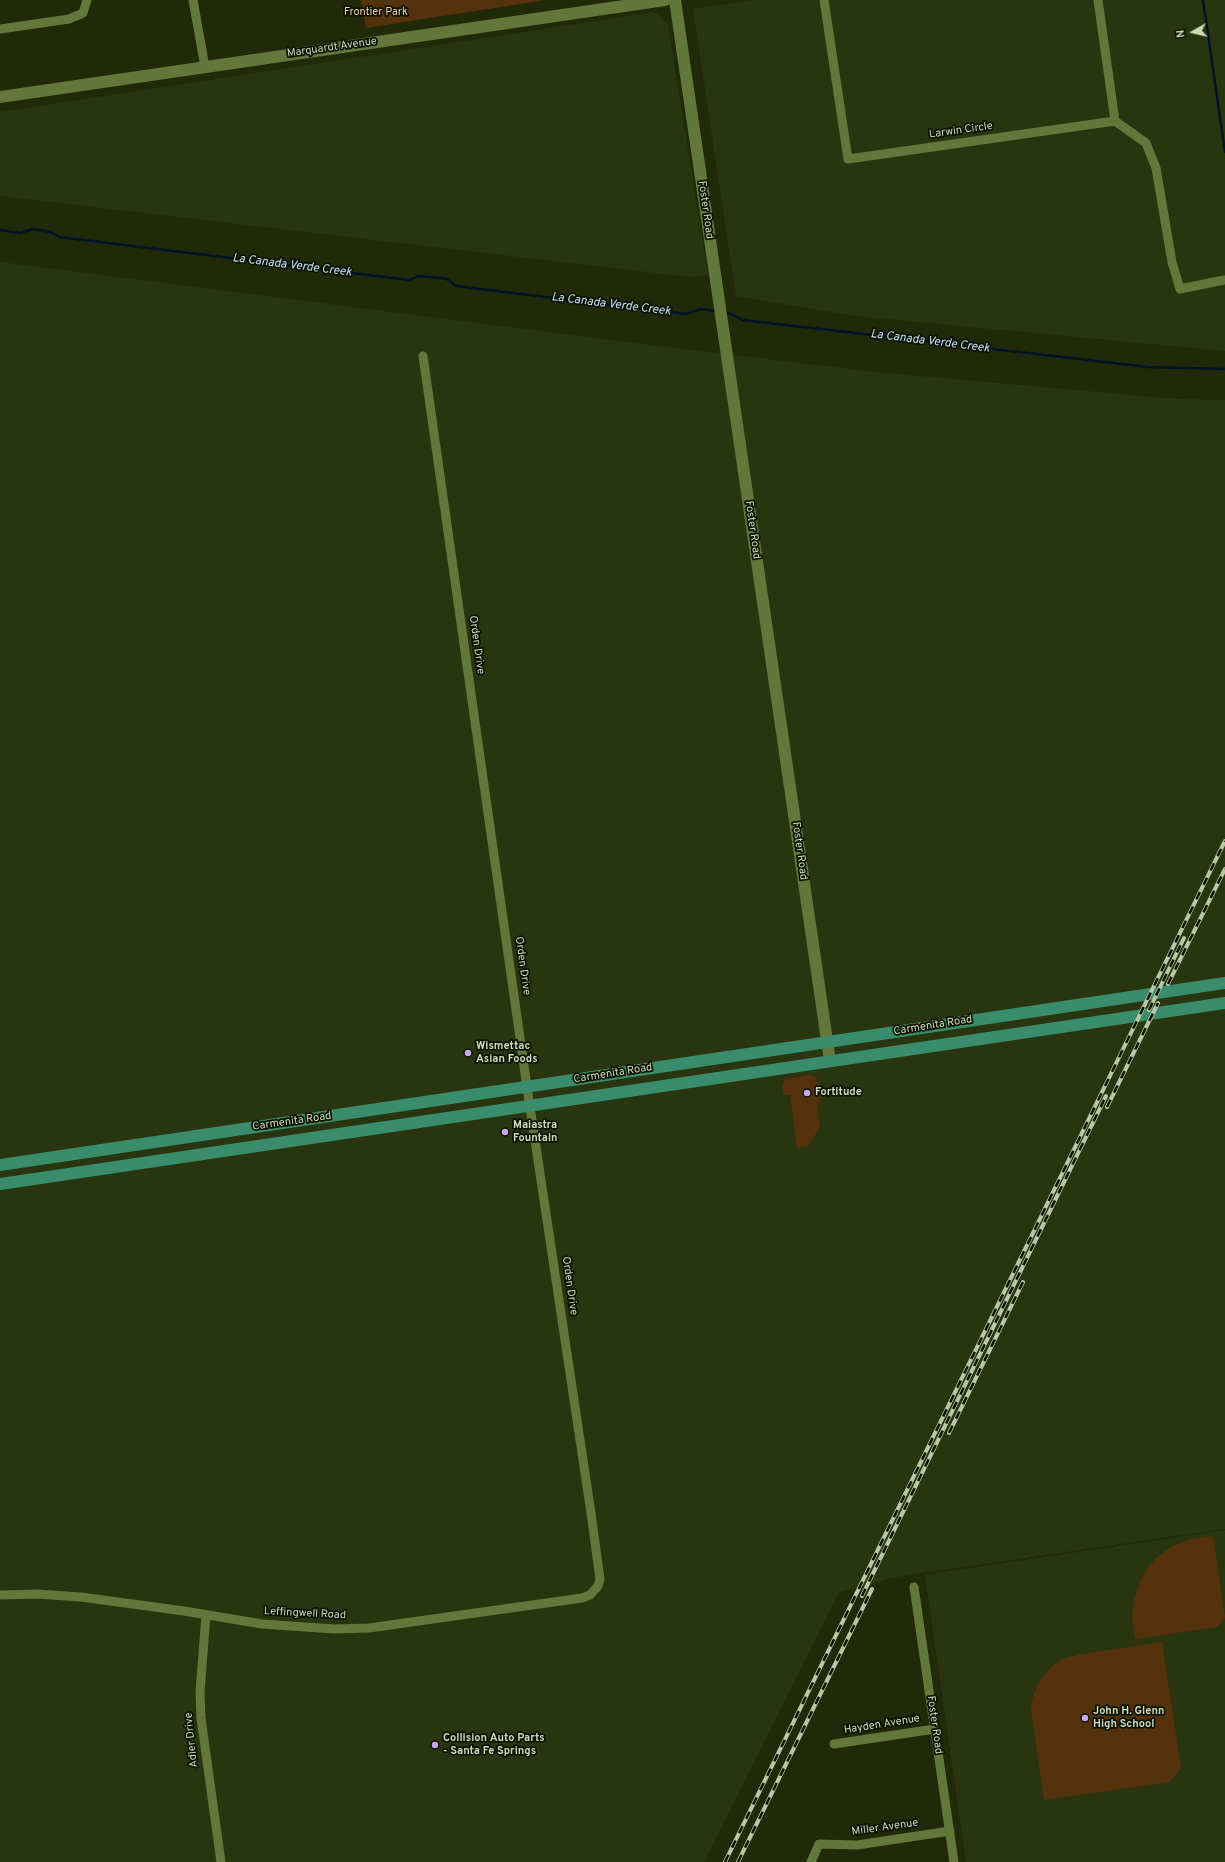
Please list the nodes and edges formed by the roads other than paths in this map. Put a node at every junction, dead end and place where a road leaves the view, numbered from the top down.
1 (87, 0) edge
2 (193, 0) edge
3 (665, 0) edge
4 (674, 0) edge
5 (824, 0) edge
6 (1098, 0) edge
7 (0, 29) edge
8 (205, 67) junction
9 (0, 97) edge
10 (1115, 121) junction
11 (1224, 280) edge
12 (422, 356) dead end
13 (1225, 983) edge
14 (1225, 1003) edge
15 (827, 1042) junction
16 (830, 1061) junction
17 (527, 1087) junction
18 (530, 1106) junction
19 (288, 1122) junction
20 (290, 1141) junction
21 (0, 1165) edge
22 (0, 1184) edge
23 (600, 1579) joint
24 (914, 1587) dead end
25 (0, 1595) edge
26 (206, 1614) junction
27 (935, 1729) junction
28 (834, 1744) dead end
29 (950, 1831) junction
30 (221, 1862) edge
31 (811, 1862) edge
32 (954, 1862) edge

1 - 7 street
2 - 8 street
3 - 8 street, Marquardt Avenue
4 - 15 street, Foster Road
5 - 10 street, Larwin Circle
6 - 10 street
8 - 9 street, Marquardt Avenue
10 - 11 street
12 - 17 street, Orden Drive
13 - 15 main road, Carmenita Road
14 - 16 main road, Carmenita Road
15 - 16 street, Foster Road
15 - 17 main road, Carmenita Road
16 - 18 main road, Carmenita Road
17 - 18 street, Orden Drive
17 - 19 main road, Carmenita Road
18 - 20 main road, Carmenita Road
18 - 23 street, Orden Drive
19 - 20 main road
19 - 21 main road, Carmenita Road
20 - 22 main road, Carmenita Road
23 - 26 street, Leffingwell Road
24 - 27 street, Foster Road
25 - 26 street, Leffingwell Road
26 - 30 street, Adler Drive
27 - 28 street, Hayden Avenue
27 - 29 street, Foster Road
29 - 31 street, Miller Avenue
29 - 32 street, Foster Road

